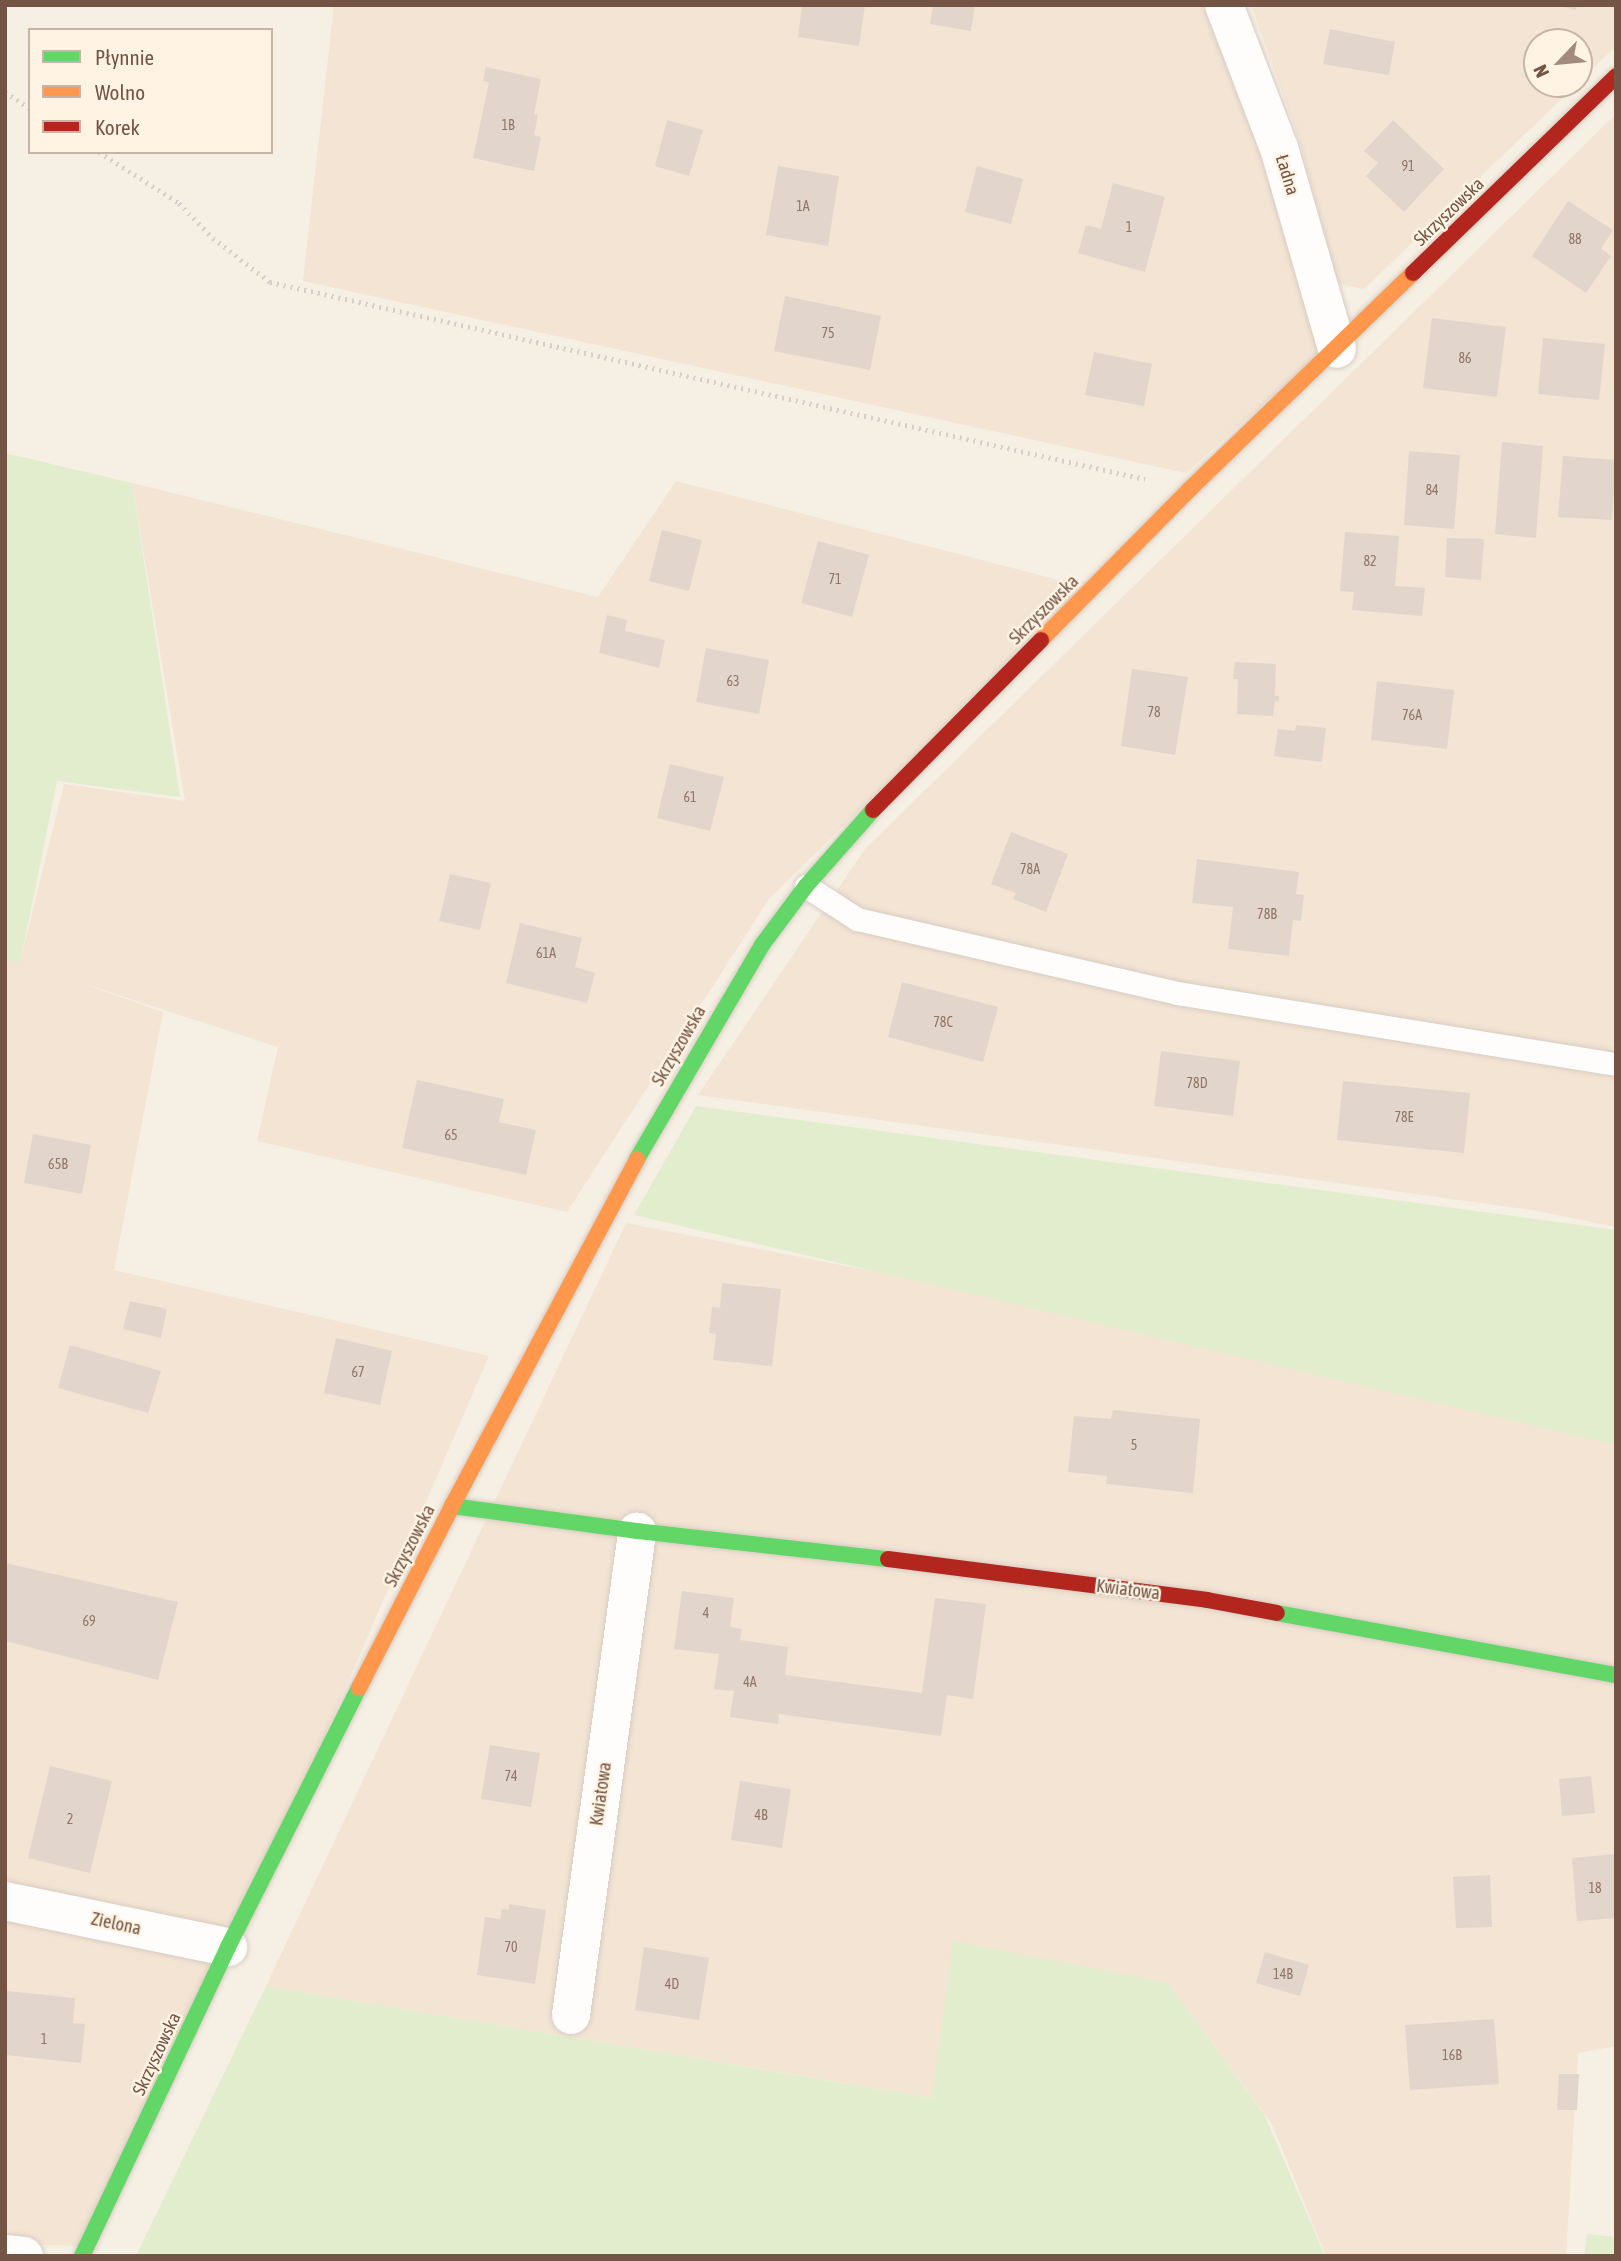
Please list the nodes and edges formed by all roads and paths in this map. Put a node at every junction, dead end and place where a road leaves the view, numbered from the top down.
1 (1224, 5) edge
2 (1616, 76) edge
3 (5, 92) edge
4 (28, 107) edge
5 (102, 154) edge
6 (1337, 349) junction
7 (1190, 489) junction
8 (806, 887) junction
9 (1616, 1064) edge
10 (452, 1506) junction
11 (637, 1531) junction
12 (1616, 1675) edge
13 (5, 1902) edge
14 (228, 1947) junction
15 (571, 2015) dead end
16 (5, 2254) edge
17 (24, 2256) edge
18 (82, 2256) edge

1 - 6 street, Ładna
2 - 6 street, Skrzyszowska
3 - 4 path
5 - 7 path
6 - 7 street, Skrzyszowska
7 - 8 street, Skrzyszowska
8 - 9 lane
8 - 10 street, Skrzyszowska
10 - 11 street, Kwiatowa
10 - 14 street, Skrzyszowska
11 - 12 street, Kwiatowa
11 - 15 street, Kwiatowa
13 - 14 street, Zielona
14 - 18 street, Skrzyszowska
16 - 17 street

